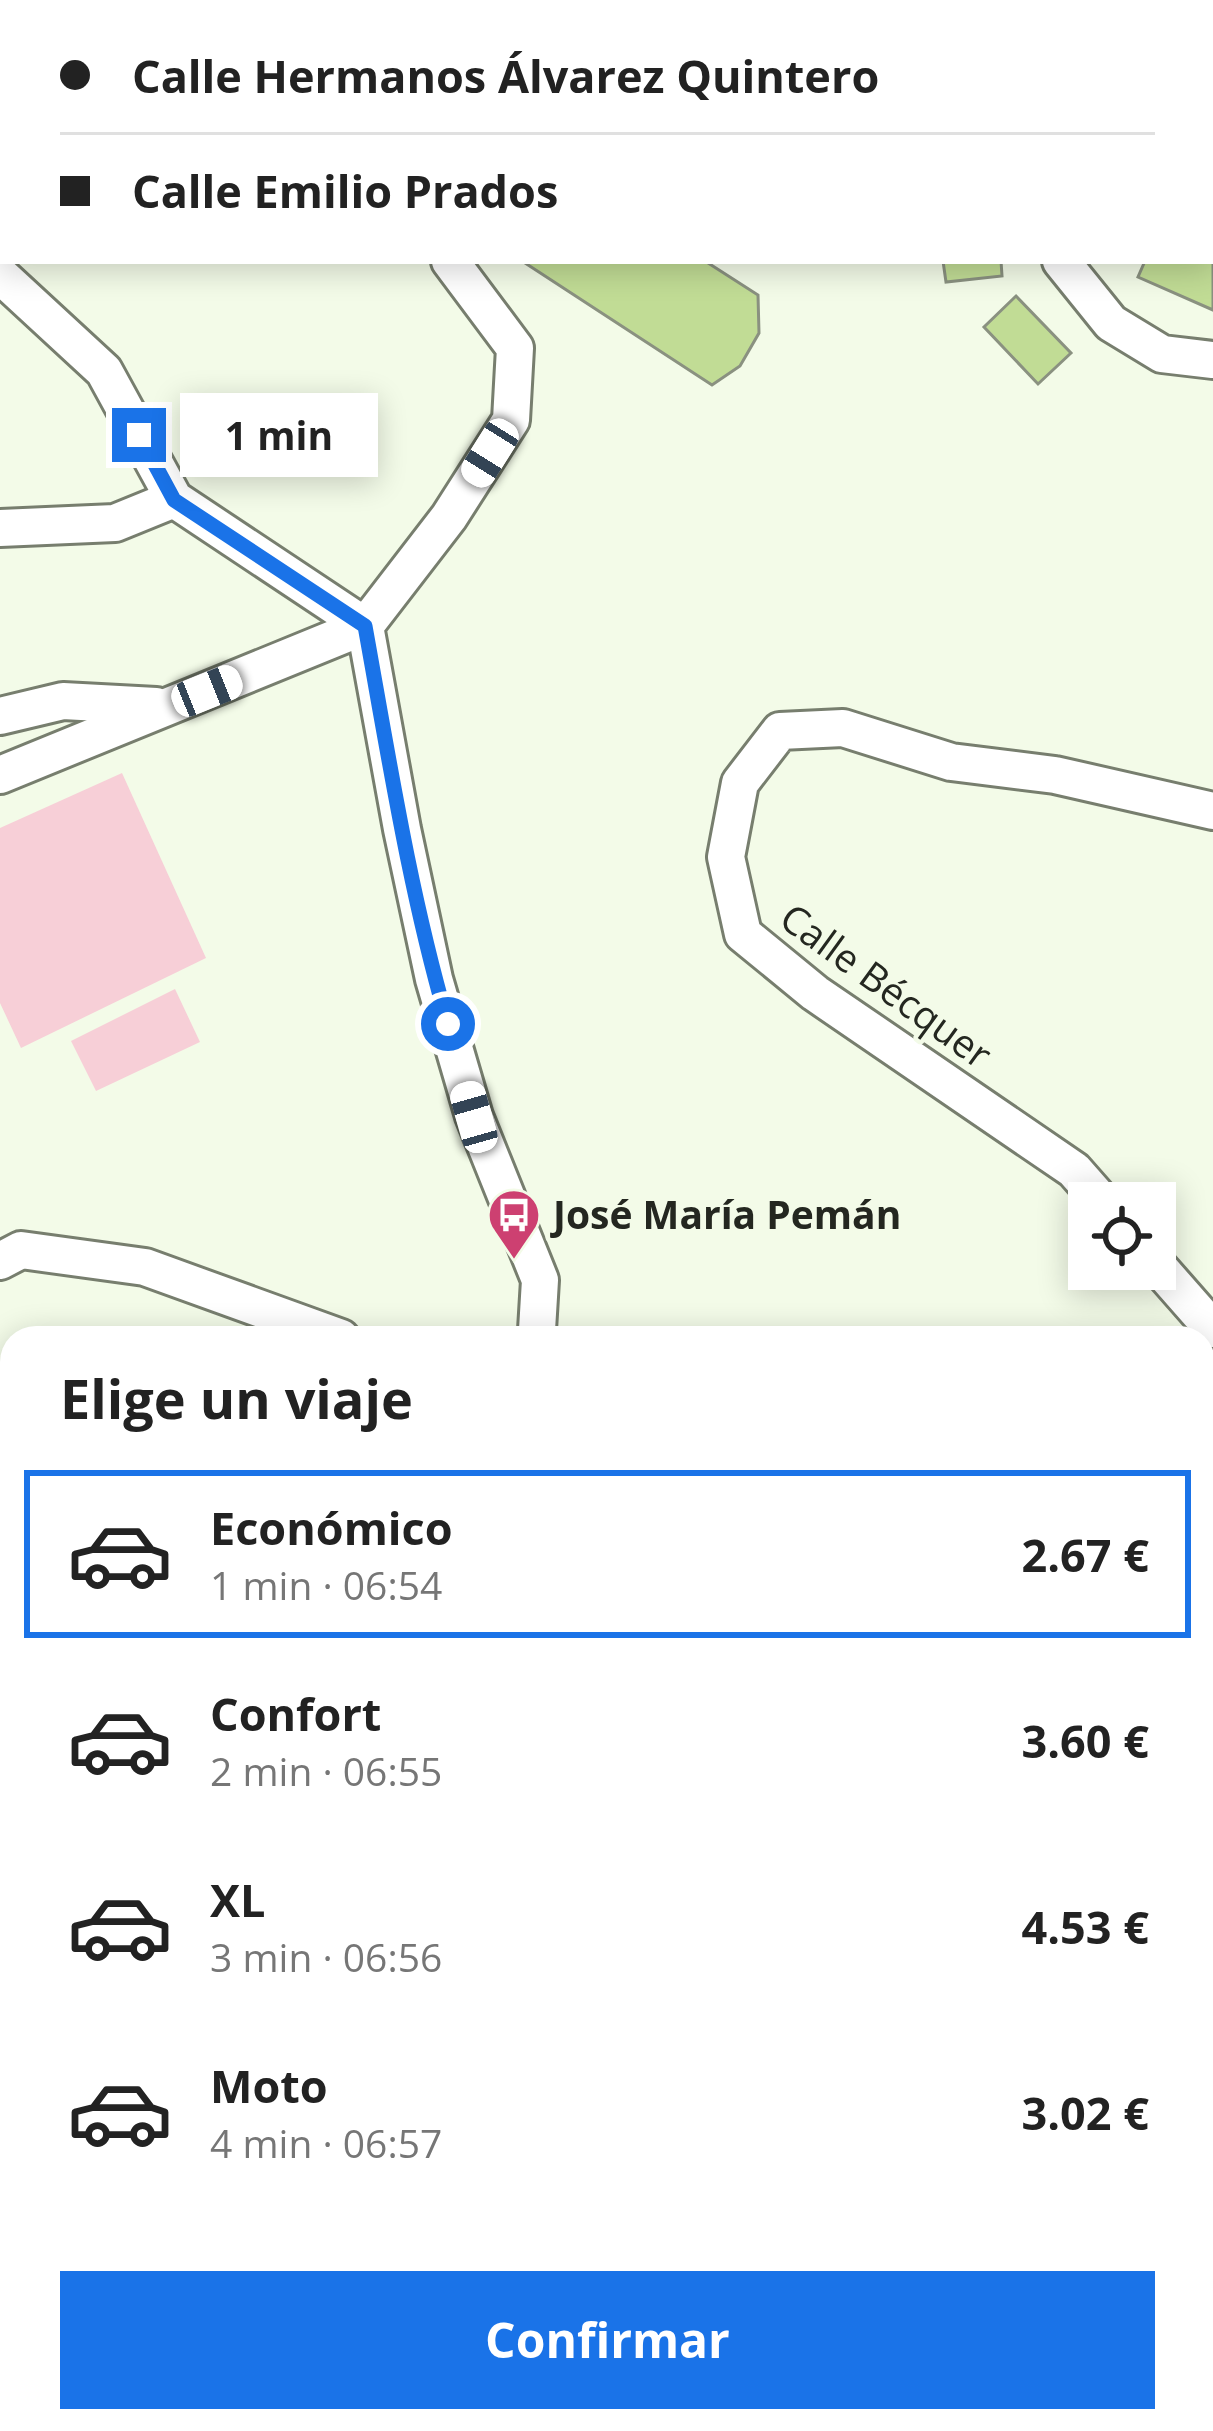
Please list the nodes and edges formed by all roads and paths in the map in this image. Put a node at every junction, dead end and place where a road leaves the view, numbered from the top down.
1 (452, 264) edge
2 (1063, 264) edge
3 (0, 275) edge
4 (1213, 360) edge
5 (174, 500) junction
6 (0, 528) edge
7 (365, 626) junction
8 (167, 707) junction
9 (0, 716) edge
10 (0, 775) edge
11 (1213, 811) edge
12 (1085, 1182) edge
13 (0, 1261) edge
14 (1176, 1287) edge
15 (308, 1326) edge
16 (537, 1326) edge
17 (1210, 1326) edge

1 - 7 street
2 - 4 street
3 - 5 street
5 - 6 street
5 - 7 street
7 - 8 street
7 - 16 street
8 - 9 street
8 - 10 street
11 - 12 street, Calle Bécquer
13 - 15 street
14 - 17 street

